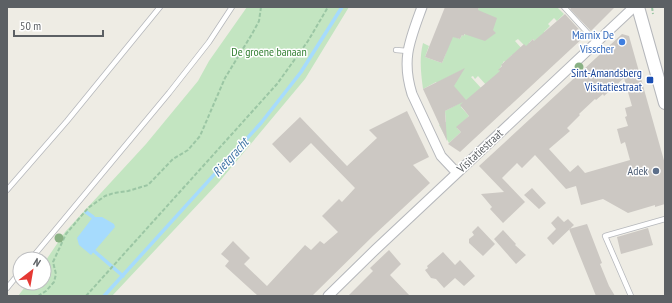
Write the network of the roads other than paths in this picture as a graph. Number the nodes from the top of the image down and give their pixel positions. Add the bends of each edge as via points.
1 (160, 7) edge
2 (232, 7) edge
3 (422, 7) edge
4 (564, 7) edge
5 (634, 7) edge
6 (638, 7) edge
7 (596, 42) junction
8 (396, 50) dead end
9 (408, 51) junction
10 (665, 103) edge
11 (457, 173) junction
12 (7, 190) edge
13 (665, 219) edge
14 (38, 251) edge
15 (328, 296) edge
16 (631, 296) edge

1 - 12 lane
2 - 14 lane via 178,82
3 - 9 street
4 - 7 lane
5 - 7 street, Visitatiestraat
6 - 10 street
7 - 11 street, Visitatiestraat
8 - 9 lane
9 - 11 street via 407,71 412,94 441,156
11 - 15 street, Visitatiestraat
13 - 16 lane via 605,236

